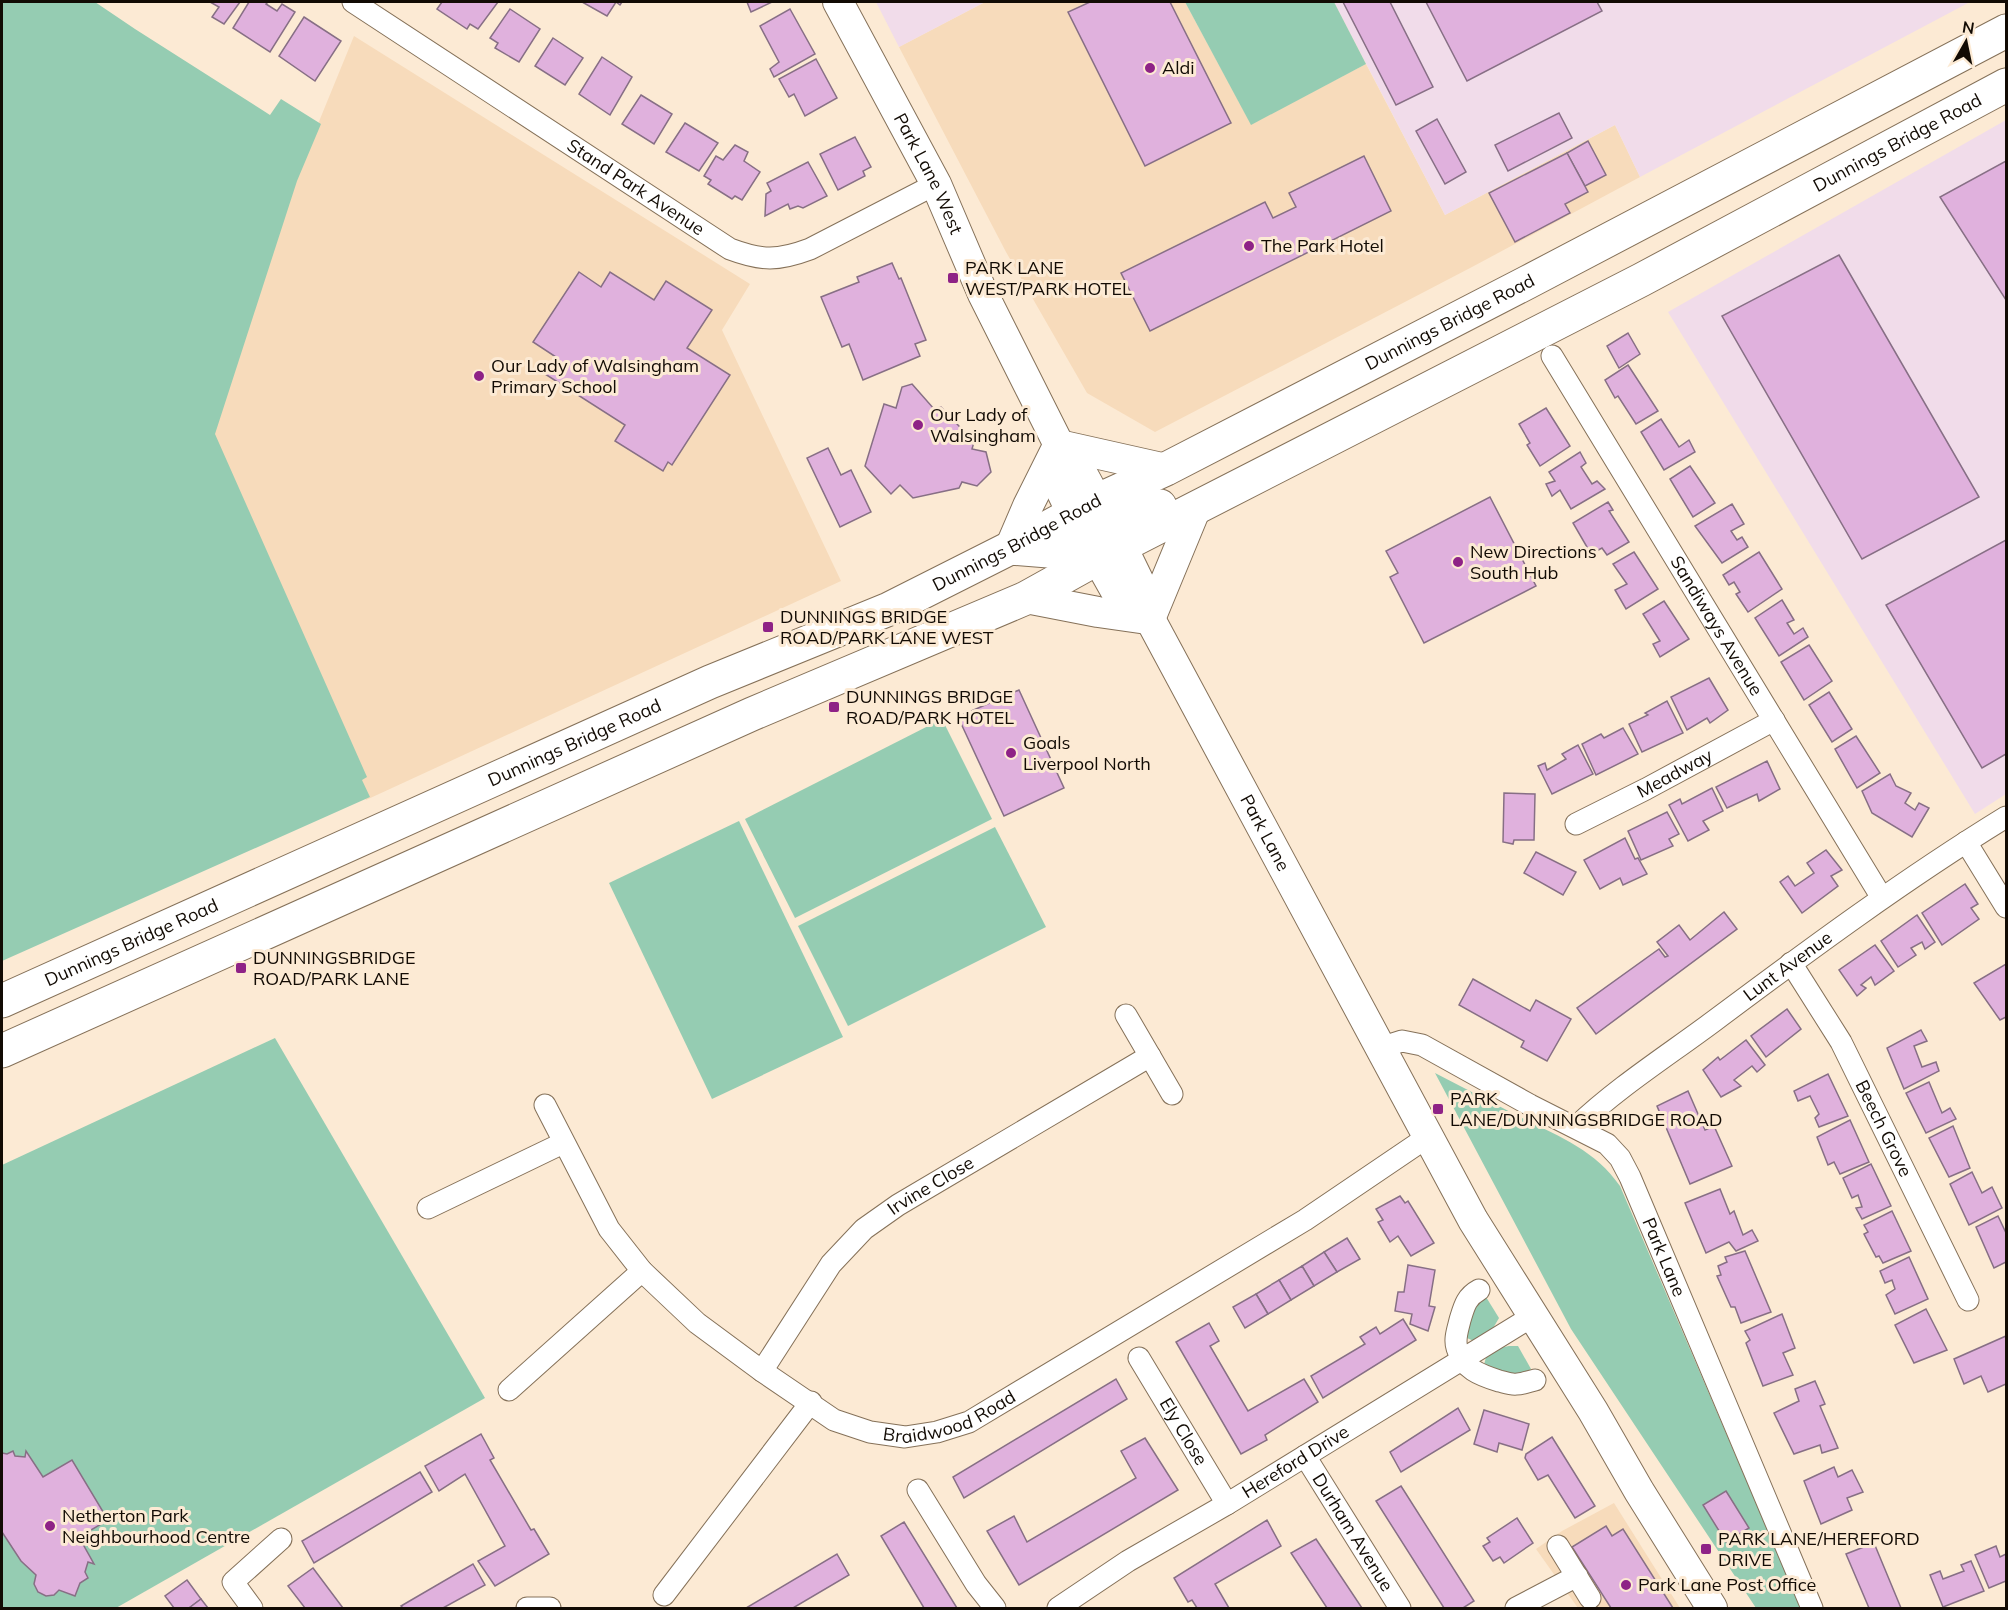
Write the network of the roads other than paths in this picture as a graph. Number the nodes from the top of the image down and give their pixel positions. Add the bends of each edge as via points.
1 (353, 2) edge
2 (838, 2) edge
3 (383, 9) edge
4 (2007, 31) edge
5 (2007, 85) edge
6 (936, 184) junction
7 (1632, 214) junction
8 (1660, 270) junction
9 (1552, 356) dead end
10 (1059, 445) junction
11 (1166, 469) junction
12 (1195, 510) junction
13 (1097, 531) junction
14 (1010, 548) junction
15 (1026, 598) junction
16 (1150, 619) junction
17 (1774, 720) junction
18 (2007, 817) edge
19 (1576, 824) dead end
20 (1966, 842) junction
21 (1882, 898) junction
22 (2007, 907) edge
23 (1791, 963) junction
24 (2, 1001) edge
25 (1126, 1015) dead end
26 (1380, 1048) junction
27 (2, 1051) edge
28 (1150, 1056) junction
29 (1173, 1094) dead end
30 (545, 1105) dead end
31 (1576, 1127) junction
32 (1429, 1137) junction
33 (563, 1143) junction
34 (428, 1208) dead end
35 (642, 1271) junction
36 (1479, 1290) dead end
37 (1968, 1300) dead end
38 (1533, 1316) junction
39 (1139, 1359) dead end
40 (1462, 1360) junction
41 (762, 1371) junction
42 (1535, 1380) dead end
43 (509, 1390) dead end
44 (811, 1402) junction
45 (1305, 1456) junction
46 (918, 1490) dead end
47 (1227, 1504) junction
48 (281, 1539) dead end
49 (1558, 1546) dead end
50 (1576, 1576) junction
51 (664, 1595) dead end
52 (1590, 1598) dead end
53 (252, 1608) edge
54 (527, 1608) edge
55 (550, 1608) edge
56 (994, 1608) edge
57 (1058, 1608) edge
58 (1401, 1608) edge
59 (1516, 1608) edge
60 (1712, 1608) edge
61 (1812, 1608) edge

1 - 3 street, Stand Park Avenue
2 - 6 street, Park Lane West
3 - 6 street, Stand Park Avenue via 730,249 745,254 773,260 793,256
4 - 7 highway, Dunnings Bridge Road
5 - 8 highway, Dunnings Bridge Road
6 - 10 street, Park Lane West via 983,294
7 - 8 highway
7 - 11 highway, Dunnings Bridge Road
8 - 12 highway, Dunnings Bridge Road
9 - 17 street, Sandiways Avenue
10 - 11 street
10 - 13 street, Park Lane West via 1059,486
10 - 14 street
11 - 13 highway, Dunnings Bridge Road
12 - 13 highway, Dunnings Bridge Road
12 - 16 street
13 - 14 highway via 1061,552
13 - 15 highway, Dunnings Bridge Road
13 - 16 street, Park Lane via 1138,582
14 - 24 highway, Dunnings Bridge Road via 889,609 710,682
15 - 16 street
15 - 27 highway, Dunnings Bridge Road via 752,714
16 - 26 street, Park Lane
17 - 19 street, Meadway
17 - 21 street, Sandiways Avenue
18 - 20 street, Lunt Avenue
20 - 21 street, Lunt Avenue
20 - 22 street
21 - 23 street, Lunt Avenue
23 - 31 street, Lunt Avenue via 1601,1103
23 - 37 street, Beech Grove via 1841,1042
25 - 28 street
26 - 31 street, Park Lane via 1402,1041 1422,1045
26 - 32 street, Park Lane
28 - 29 street
28 - 41 street, Irvine Close via 864,1229 831,1264
30 - 33 street, Braidwood Road
31 - 61 street, Park Lane via 1607,1144 1630,1177
32 - 38 street, Park Lane via 1473,1220
32 - 44 street, Braidwood Road via 1305,1220 969,1422 936,1432 897,1436 834,1420
33 - 34 street
33 - 35 street, Braidwood Road via 609,1229
35 - 41 street, Braidwood Road via 697,1323
35 - 43 street
36 - 40 street via 1466,1301 1459,1326 1456,1347
38 - 40 street, Hereford Drive
38 - 60 street, Park Lane
39 - 47 street, Ely Close
40 - 42 street via 1474,1372 1506,1383
40 - 45 street, Hereford Drive
41 - 44 street, Braidwood Road
44 - 51 street
45 - 47 street, Hereford Drive
45 - 58 street, Durham Avenue
46 - 56 street
47 - 57 street, Hereford Drive via 1128,1561
48 - 53 street via 233,1582
49 - 50 street
50 - 52 street
50 - 59 street
54 - 55 street

